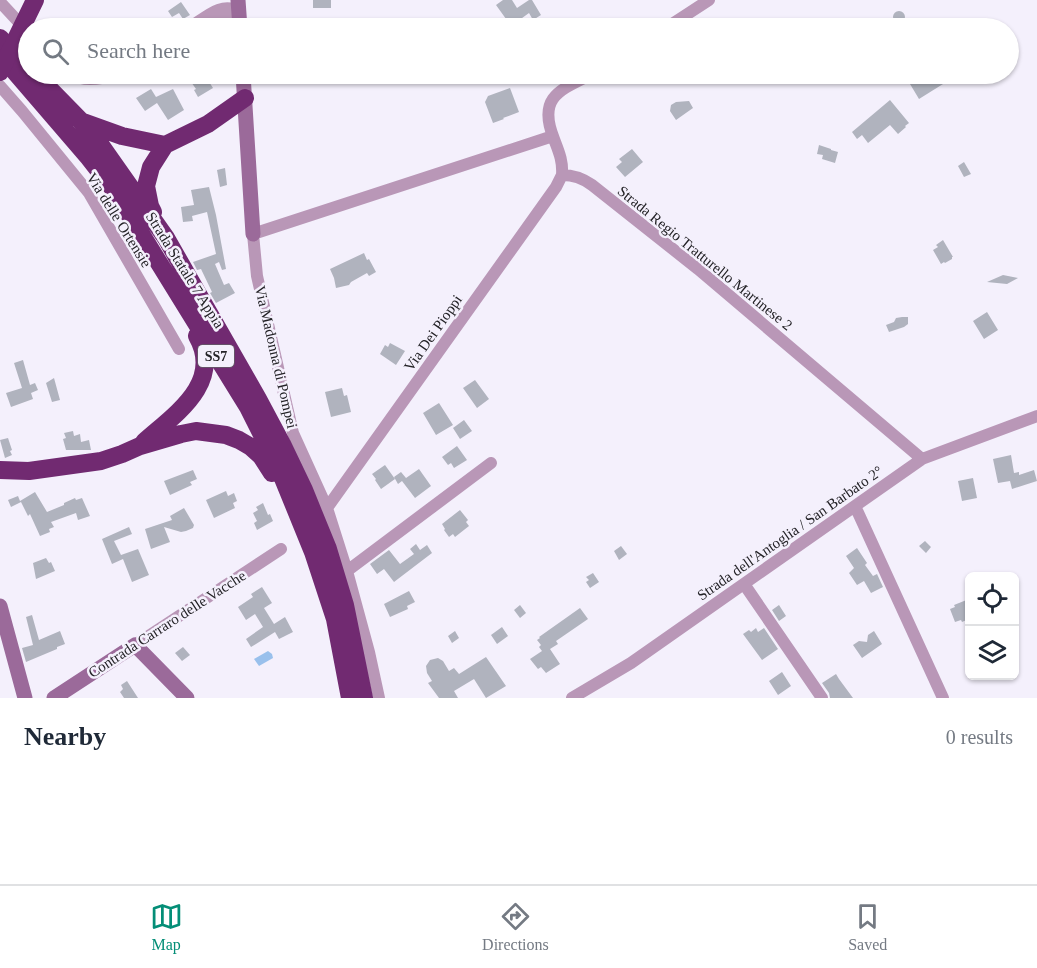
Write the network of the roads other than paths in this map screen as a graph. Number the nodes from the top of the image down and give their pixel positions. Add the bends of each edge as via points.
1 (35, 0) edge
2 (221, 0) edge
3 (709, 0) edge
4 (0, 2) edge
5 (239, 6) edge
6 (26, 18) edge
7 (202, 18) edge
8 (206, 18) edge
9 (220, 18) edge
10 (681, 18) edge
11 (18, 21) edge
12 (18, 35) edge
13 (0, 38) edge
14 (0, 57) edge
15 (18, 57) edge
16 (0, 72) edge
17 (18, 75) edge
18 (25, 84) edge
19 (45, 84) edge
20 (244, 84) edge
21 (574, 84) edge
22 (0, 86) edge
23 (245, 98) junction
24 (81, 121) junction
25 (553, 136) junction
26 (165, 145) junction
27 (562, 175) junction
28 (137, 227) junction
29 (253, 234) junction
30 (166, 238) junction
31 (179, 350) dead end
32 (1037, 416) edge
33 (140, 446) junction
34 (922, 459) junction
35 (491, 464) dead end
36 (0, 470) edge
37 (855, 506) junction
38 (327, 508) junction
39 (280, 549) dead end
40 (313, 552) junction
41 (347, 571) junction
42 (744, 584) junction
43 (0, 606) edge
44 (135, 645) junction
45 (25, 698) edge
46 (54, 698) edge
47 (188, 698) edge
48 (350, 698) edge
49 (364, 698) edge
50 (379, 698) edge
51 (572, 698) edge
52 (822, 698) edge
53 (943, 698) edge

1 - 6 highway, bridge
2 - 7 street
3 - 10 street
4 - 11 street
5 - 8 street via 223,7
5 - 9 street
12 - 16 highway, bridge
13 - 15 highway
14 - 17 highway, Strada Statale 7 Appia / SS7
18 - 28 highway, Strada Statale 7 Appia / SS7 via 114,190
19 - 24 highway, Strada Statale 7 Appia / SS7
20 - 23 street, Via Madonna di Pompei
21 - 25 street via 551,101 548,108
22 - 31 street, Via delle Ortensie via 89,193
23 - 26 highway via 208,124
23 - 29 street, Via Madonna di Pompei
24 - 26 highway via 122,136
24 - 30 highway, Strada Statale 7 Appia / SS7
25 - 27 street via 561,154
25 - 29 street
26 - 30 highway via 151,167 146,186 150,206
27 - 34 street, Strada Regio Tratturello Martinese 2 via 573,175 601,192
27 - 38 street, Via Dei Pioppi
28 - 33 highway via 201,343 204,358 197,392
28 - 40 highway, Strada Statale 7 Appia / SS7 via 248,407 280,471
29 - 38 street, Via Madonna di Pompei via 257,276 293,433
30 - 49 highway, Strada Statale 7 Appia / SS7 via 258,399 304,490 345,605
32 - 34 street, Strada dell'Antoglia / San Barbato 2°
33 - 36 highway via 100,461 28,471
33 - 40 highway via 196,431 226,435 251,447 269,467
34 - 37 street, Strada dell'Antoglia / San Barbato 2°
35 - 41 street
37 - 42 street, Strada dell'Antoglia / San Barbato 2°
37 - 53 street
38 - 41 street, Via Madonna di Pompei
39 - 44 street, Contrada Carraro delle Vacche
40 - 48 highway, Strada Statale 7 Appia / SS7 via 335,619
41 - 50 street, Via Madonna di Pompei
42 - 51 street, Strada dell'Antoglia / San Barbato 2° via 631,663
42 - 52 street
43 - 45 street
44 - 46 street, Contrada Carraro delle Vacche
44 - 47 street

